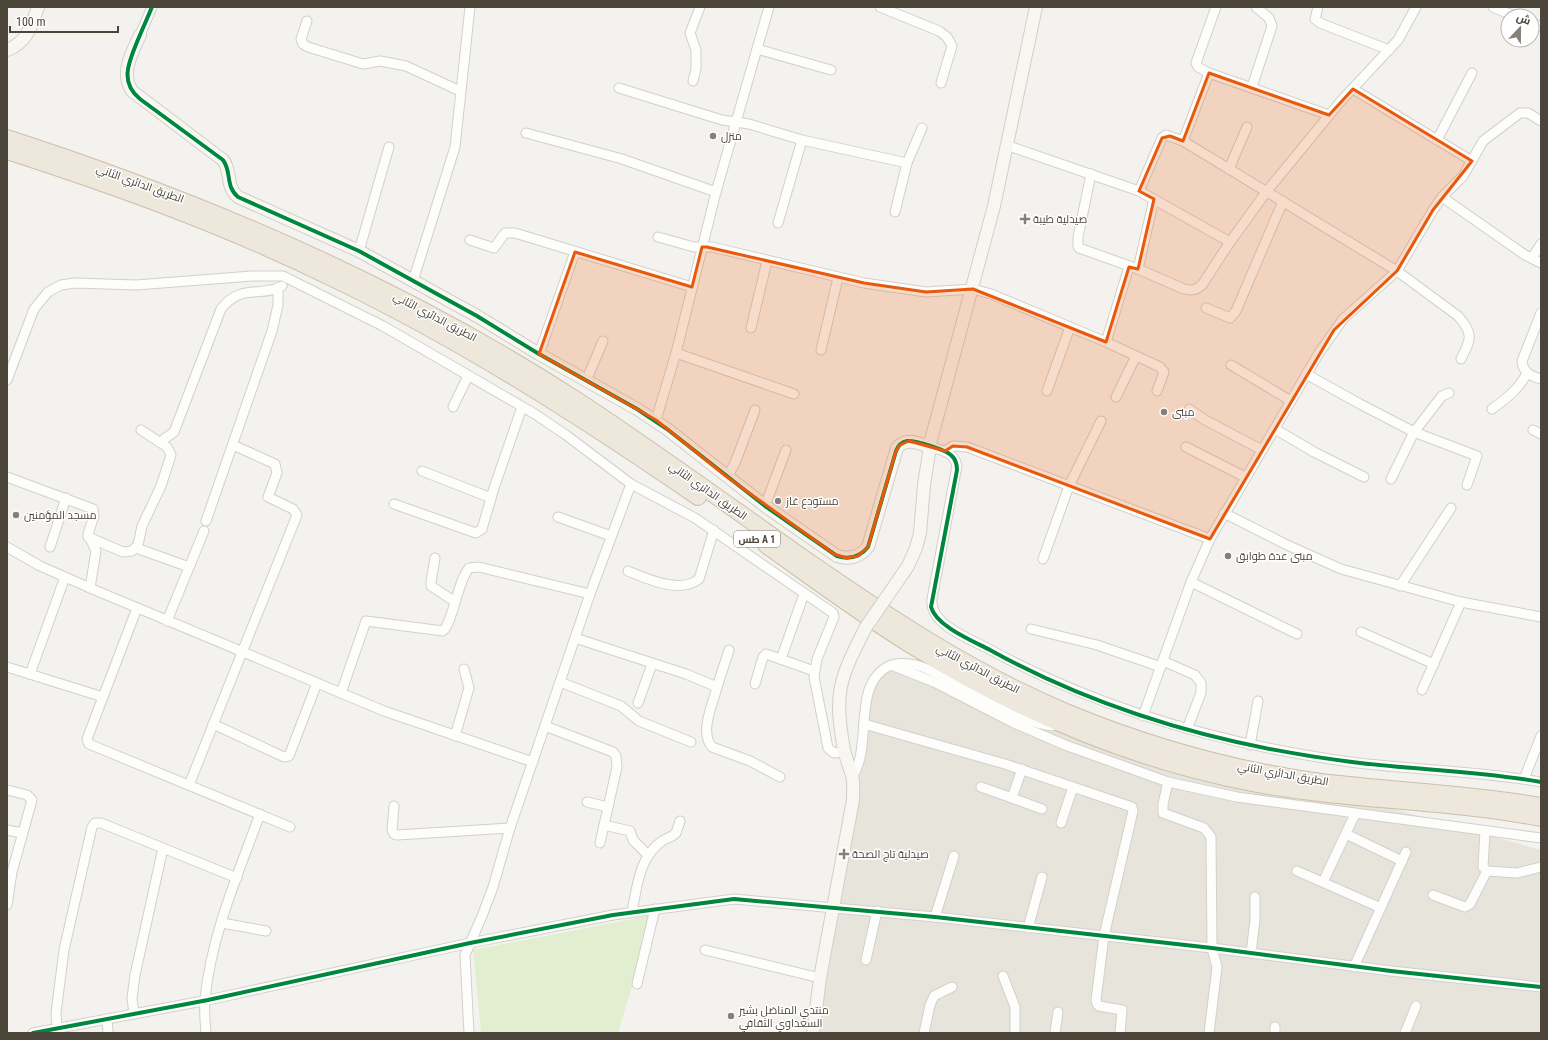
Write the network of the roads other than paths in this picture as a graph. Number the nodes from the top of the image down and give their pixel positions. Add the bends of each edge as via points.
1 (38, 7) edge
2 (152, 7) edge
3 (470, 7) edge
4 (700, 7) edge
5 (768, 7) edge
6 (880, 7) edge
7 (1036, 7) edge
8 (1216, 7) edge
9 (1256, 7) edge
10 (1318, 7) edge
11 (1416, 7) edge
12 (307, 21) dead end
13 (140, 35) joint
14 (757, 49) junction
15 (7, 50) edge
16 (1390, 50) junction
17 (831, 70) dead end
18 (1209, 73) junction
19 (1472, 73) dead end
20 (693, 81) dead end
21 (941, 83) dead end
22 (1252, 87) junction
23 (619, 88) dead end
24 (1353, 89) junction
25 (460, 91) junction
26 (1329, 115) junction
27 (736, 121) junction
28 (1541, 121) edge
29 (1247, 127) dead end
30 (922, 128) dead end
31 (526, 133) dead end
32 (7, 138) edge
33 (802, 140) junction
34 (1437, 140) junction
35 (1183, 142) junction
36 (1006, 145) junction
37 (389, 147) dead end
38 (7, 151) edge
39 (1472, 161) junction
40 (907, 163) junction
41 (1229, 169) junction
42 (1092, 174) junction
43 (1139, 191) junction
44 (1267, 191) junction
45 (716, 192) junction
46 (1442, 197) junction
47 (1154, 199) junction
48 (1283, 201) junction
49 (895, 212) dead end
50 (778, 223) dead end
51 (658, 237) dead end
52 (470, 240) dead end
53 (1230, 242) junction
54 (1541, 244) edge
55 (702, 247) junction
56 (359, 251) junction
57 (575, 252) junction
58 (1532, 258) junction
59 (767, 261) junction
60 (1541, 263) edge
61 (1133, 268) junction
62 (1397, 271) junction
63 (287, 278) junction
64 (838, 278) junction
65 (413, 281) junction
66 (692, 287) junction
67 (278, 288) junction
68 (973, 289) junction
69 (1206, 308) dead end
70 (1541, 313) edge
71 (1070, 327) junction
72 (751, 328) dead end
73 (603, 341) dead end
74 (1106, 342) junction
75 (821, 350) dead end
76 (676, 353) junction
77 (539, 354) junction
78 (1136, 356) junction
79 (1461, 359) dead end
80 (1231, 366) dead end
81 (1527, 373) junction
82 (1306, 374) junction
83 (468, 376) junction
84 (1541, 379) edge
85 (7, 380) edge
86 (586, 381) junction
87 (1047, 391) dead end
88 (1157, 391) dead end
89 (794, 394) dead end
90 (1449, 394) dead end
91 (1116, 397) dead end
92 (1291, 401) junction
93 (453, 407) dead end
94 (522, 407) junction
95 (1189, 408) dead end
96 (1492, 409) dead end
97 (755, 410) dead end
98 (656, 420) junction
99 (1101, 421) dead end
100 (1275, 429) junction
101 (141, 430) dead end
102 (1414, 432) junction
103 (163, 444) junction
104 (232, 445) junction
105 (930, 447) junction
106 (1186, 447) dead end
107 (786, 450) dead end
108 (1262, 450) junction
109 (945, 451) junction
110 (422, 471) dead end
111 (7, 477) edge
112 (727, 477) junction
113 (1245, 477) junction
114 (1364, 477) dead end
115 (1391, 478) dead end
116 (631, 484) junction
117 (1467, 485) dead end
118 (1069, 486) junction
119 (66, 498) junction
120 (491, 498) junction
121 (394, 504) dead end
122 (766, 506) junction
123 (1451, 508) dead end
124 (1224, 512) junction
125 (558, 516) dead end
126 (206, 521) dead end
127 (714, 530) junction
128 (204, 531) dead end
129 (611, 536) junction
130 (88, 537) junction
131 (1210, 539) junction
132 (7, 547) edge
133 (50, 547) dead end
134 (136, 548) junction
135 (435, 558) dead end
136 (1043, 559) dead end
137 (189, 567) junction
138 (628, 571) dead end
139 (65, 577) junction
140 (1192, 582) junction
141 (1400, 586) junction
142 (90, 588) junction
143 (590, 594) junction
144 (804, 594) junction
145 (454, 601) junction
146 (1461, 602) junction
147 (137, 608) junction
148 (1541, 617) edge
149 (167, 621) junction
150 (1031, 629) dead end
151 (1361, 632) dead end
152 (1297, 634) dead end
153 (575, 638) junction
154 (729, 650) dead end
155 (242, 653) junction
156 (781, 659) junction
157 (652, 664) junction
158 (1162, 664) junction
159 (1434, 664) junction
160 (891, 665) junction
161 (7, 667) edge
162 (464, 669) dead end
163 (814, 671) junction
164 (30, 674) junction
165 (560, 682) junction
166 (317, 683) junction
167 (755, 684) dead end
168 (717, 687) junction
169 (1422, 690) dead end
170 (341, 693) junction
171 (103, 697) junction
172 (1258, 701) dead end
173 (638, 703) dead end
174 (1143, 716) junction
175 (1060, 723) junction
176 (213, 724) junction
177 (864, 724) junction
178 (545, 726) junction
179 (1187, 729) junction
180 (455, 736) junction
181 (1541, 736) edge
182 (691, 742) dead end
183 (1250, 745) junction
184 (844, 752) junction
185 (533, 762) junction
186 (1022, 769) junction
187 (780, 776) dead end
188 (852, 777) junction
189 (1524, 778) junction
190 (1168, 782) junction
191 (1541, 782) edge
192 (189, 785) junction
193 (981, 787) dead end
194 (1073, 787) junction
195 (7, 790) edge
196 (1012, 798) junction
197 (587, 802) dead end
198 (394, 806) dead end
199 (1541, 806) edge
200 (608, 807) junction
201 (1042, 809) dead end
202 (260, 814) junction
203 (1355, 814) junction
204 (1541, 818) edge
205 (680, 821) dead end
206 (1061, 824) dead end
207 (604, 825) junction
208 (290, 827) dead end
209 (510, 828) junction
210 (7, 830) edge
211 (1485, 832) junction
212 (22, 834) junction
213 (1346, 834) junction
214 (1541, 838) edge
215 (600, 843) dead end
216 (163, 848) junction
217 (1406, 852) dead end
218 (648, 855) junction
219 (954, 856) dead end
220 (1402, 861) junction
221 (1541, 867) edge
222 (1297, 871) dead end
223 (1488, 871) junction
224 (9, 872) edge
225 (1042, 877) dead end
226 (237, 878) junction
227 (1323, 882) junction
228 (1433, 895) dead end
229 (1255, 897) dead end
230 (7, 905) edge
231 (834, 907) junction
232 (1381, 908) junction
233 (655, 909) junction
234 (877, 911) junction
235 (632, 912) junction
236 (935, 917) junction
237 (222, 923) junction
238 (1028, 928) junction
239 (266, 931) dead end
240 (1104, 936) junction
241 (470, 943) junction
242 (1212, 948) junction
243 (705, 950) dead end
244 (1251, 953) junction
245 (866, 960) dead end
246 (1354, 966) junction
247 (1003, 976) dead end
248 (820, 978) junction
249 (636, 984) dead end
250 (1541, 987) edge
251 (952, 988) dead end
252 (204, 1001) junction
253 (1416, 1006) dead end
254 (1058, 1012) dead end
255 (134, 1014) junction
256 (107, 1019) junction
257 (57, 1029) junction
258 (33, 1033) edge
259 (108, 1033) edge
260 (206, 1033) edge
261 (469, 1033) edge
262 (813, 1033) edge
263 (924, 1033) edge
264 (1015, 1033) edge
265 (1055, 1033) edge
266 (1120, 1033) edge
267 (1209, 1033) edge
268 (1405, 1033) edge

1 - 15 street via 26,36 19,44
2 - 13 street
3 - 25 street
4 - 20 street via 690,33 696,50
5 - 14 street
6 - 21 street via 939,31 947,37 952,46
7 - 36 street
8 - 18 street via 1196,63 1198,68
9 - 22 street via 1269,18 1272,26
10 - 16 street via 1315,16 1320,22
11 - 16 street
12 - 25 street via 301,39 308,47 363,64 380,61 406,66
13 - 56 street via 126,71 132,91 223,160 227,168 229,186 234,194
14 - 17 street
14 - 27 street
16 - 24 street
18 - 22 street
18 - 35 street
19 - 34 street
22 - 26 street
23 - 27 street via 713,117
24 - 26 street
24 - 34 street
25 - 65 street via 455,147
26 - 44 street
27 - 33 street
27 - 45 street
28 - 39 street via 1528,113 1515,116 1483,141
29 - 41 street
30 - 40 street
31 - 45 street via 622,159
32 - 199 highway, الطريق الدائري الثاني / طس A 1 via 124,178 243,224 338,267 446,322 526,368 585,406 926,640 987,675 1043,702 1144,741 1195,757 1245,768 1321,782 1458,794
33 - 40 street
33 - 50 street
34 - 39 street
35 - 41 street
35 - 43 street via 1166,135 1162,138
36 - 42 street
36 - 68 street
37 - 56 street
38 - 175 highway, الطريق الدائري الثاني / طس A 1 via 120,188 202,220 299,262 393,308 489,362 598,429 912,646 1008,700
39 - 46 street via 1463,176
40 - 49 street
41 - 44 street
42 - 43 street
42 - 61 street via 1078,246 1084,251
43 - 47 street
44 - 48 street
44 - 53 street
45 - 55 street
46 - 58 street
46 - 62 street
47 - 53 street
47 - 61 street
48 - 62 street
48 - 69 street via 1236,311 1230,318
51 - 55 street
52 - 57 street via 494,248 505,233 510,232
53 - 61 street via 1197,289 1184,289
54 - 58 street
55 - 59 street via 712,247
55 - 66 street
56 - 65 street
57 - 66 street
57 - 77 street
58 - 60 street
59 - 64 street
59 - 72 street
61 - 74 street
62 - 79 street via 1458,316 1465,324 1470,341
62 - 82 street via 1343,319
63 - 67 street
63 - 83 street via 371,320
63 - 85 street via 252,276 136,285 61,285 48,292 34,309
64 - 68 street via 919,291
64 - 75 street
65 - 77 street
66 - 76 street
67 - 103 street via 239,294 220,309 174,432 164,439
67 - 104 street via 274,323
68 - 71 street
68 - 105 street
70 - 81 street via 1522,361 1523,369
71 - 74 street
71 - 87 street
73 - 86 street
74 - 78 street
76 - 89 street
76 - 98 street
77 - 86 street
78 - 88 street via 1163,369 1164,374
78 - 91 street
80 - 92 street
81 - 84 street
81 - 96 street via 1516,391
82 - 92 street
82 - 102 street
83 - 93 street
83 - 94 street
86 - 98 street
90 - 102 street via 1442,396
92 - 100 street
94 - 116 street via 566,435
94 - 120 street
95 - 108 street via 1205,420
97 - 112 street
98 - 112 street
99 - 118 street
100 - 108 street
100 - 114 street
101 - 103 street
102 - 115 street
102 - 117 street via 1477,456
103 - 134 street via 169,450 170,459 161,486 142,526 140,542
104 - 126 street
104 - 155 street via 275,464 277,472 268,497 293,509 297,515
105 - 109 street
105 - 122 street via 909,441 897,448 870,543 862,554 854,557 838,556
105 - 184 street, bridge via 916,548 908,566 866,627 845,669 838,692 838,716
106 - 113 street
107 - 122 street
108 - 113 street
109 - 118 street via 954,446 964,446
109 - 174 street via 955,459 957,470 932,599 932,611 936,618 1020,665
110 - 120 street
111 - 119 street
112 - 122 street
113 - 124 street
116 - 127 street
116 - 129 street
118 - 131 street
118 - 136 street
119 - 130 street via 94,511
119 - 133 street
120 - 121 street via 482,529 476,533
123 - 141 street
124 - 131 street
124 - 141 street via 1341,569
125 - 129 street
127 - 138 street via 699,579 696,581 667,585
127 - 144 street
128 - 137 street
129 - 143 street
130 - 134 street via 123,552
130 - 142 street via 96,551
131 - 140 street
132 - 139 street
134 - 137 street
135 - 145 street via 431,586
137 - 149 street
139 - 142 street
139 - 164 street
140 - 152 street
140 - 158 street
141 - 146 street
142 - 147 street
143 - 145 street via 474,566 467,570
143 - 153 street
144 - 156 street
144 - 163 street via 834,614
145 - 170 street via 443,631 366,621
146 - 148 street
146 - 159 street
147 - 149 street
147 - 171 street
149 - 155 street
150 - 158 street via 1097,644
151 - 159 street
153 - 157 street
153 - 165 street
154 - 168 street
155 - 166 street
155 - 176 street
156 - 163 street
156 - 167 street via 765,655
157 - 168 street
157 - 173 street
158 - 174 street
158 - 179 street via 1195,675 1201,683 1202,690
159 - 169 street
160 - 175 street via 921,666 1024,719 1048,727
160 - 177 street via 880,672 872,682 865,705
160 - 190 street via 928,679 1014,723 1065,745
161 - 164 street
162 - 180 street via 469,688
163 - 184 street via 815,689 828,748 834,753
164 - 171 street
165 - 178 street
165 - 182 street via 621,706 639,721
166 - 170 street
166 - 176 street via 289,756 284,757
168 - 187 street via 707,725 708,742 712,747 750,761
170 - 180 street
171 - 192 street via 87,739 89,744
172 - 183 street
174 - 179 street
175 - 204 highway, الطريق الدائري الثاني / طس A 1 via 1160,760 1251,783
176 - 192 street
177 - 186 street
177 - 188 street via 861,758
178 - 185 street
178 - 200 street via 613,752 617,767
179 - 183 street
180 - 185 street
181 - 189 street
183 - 189 street via 1353,762
184 - 188 street
185 - 209 street
186 - 194 street
186 - 196 street
188 - 231 street via 853,800
189 - 191 street
190 - 203 street via 1237,798
190 - 242 street via 1163,813 1204,828 1211,836
192 - 202 street
193 - 196 street
194 - 206 street
194 - 240 street via 1133,809
195 - 212 street via 27,795 32,800
196 - 201 street
197 - 200 street
198 - 209 street via 392,830 398,835
200 - 207 street
202 - 208 street
202 - 226 street
203 - 211 street
203 - 213 street
205 - 218 street via 676,834 662,841
207 - 215 street
207 - 218 street via 630,831 633,840
209 - 241 street via 493,887
210 - 212 street
211 - 214 street
211 - 223 street via 1483,867
212 - 224 street
213 - 220 street
213 - 227 street
216 - 226 street
216 - 255 street via 135,975 132,998
216 - 257 street via 101,823 93,825 64,950 56,1013
217 - 220 street
218 - 235 street via 642,865
219 - 236 street
220 - 232 street
221 - 223 street via 1517,873
222 - 227 street
223 - 228 street via 1470,904 1465,907
224 - 230 street
225 - 238 street
226 - 237 street
227 - 232 street
229 - 244 street via 1256,920
231 - 233 street via 734,899
231 - 234 street
231 - 248 street
232 - 246 street
233 - 235 street
233 - 249 street
234 - 236 street
234 - 245 street
235 - 241 street
236 - 238 street
237 - 239 street
237 - 252 street
238 - 240 street
240 - 242 street
240 - 266 street via 1096,1002 1099,1006 1122,1010
241 - 252 street
241 - 261 street via 464,959
242 - 244 street
242 - 267 street via 1217,966
243 - 248 street
244 - 246 street
246 - 250 street
247 - 264 street via 1015,1006
248 - 262 street
251 - 263 street via 934,996
252 - 255 street
252 - 260 street
253 - 268 street
254 - 265 street
255 - 256 street
256 - 257 street
256 - 259 street
257 - 258 street

